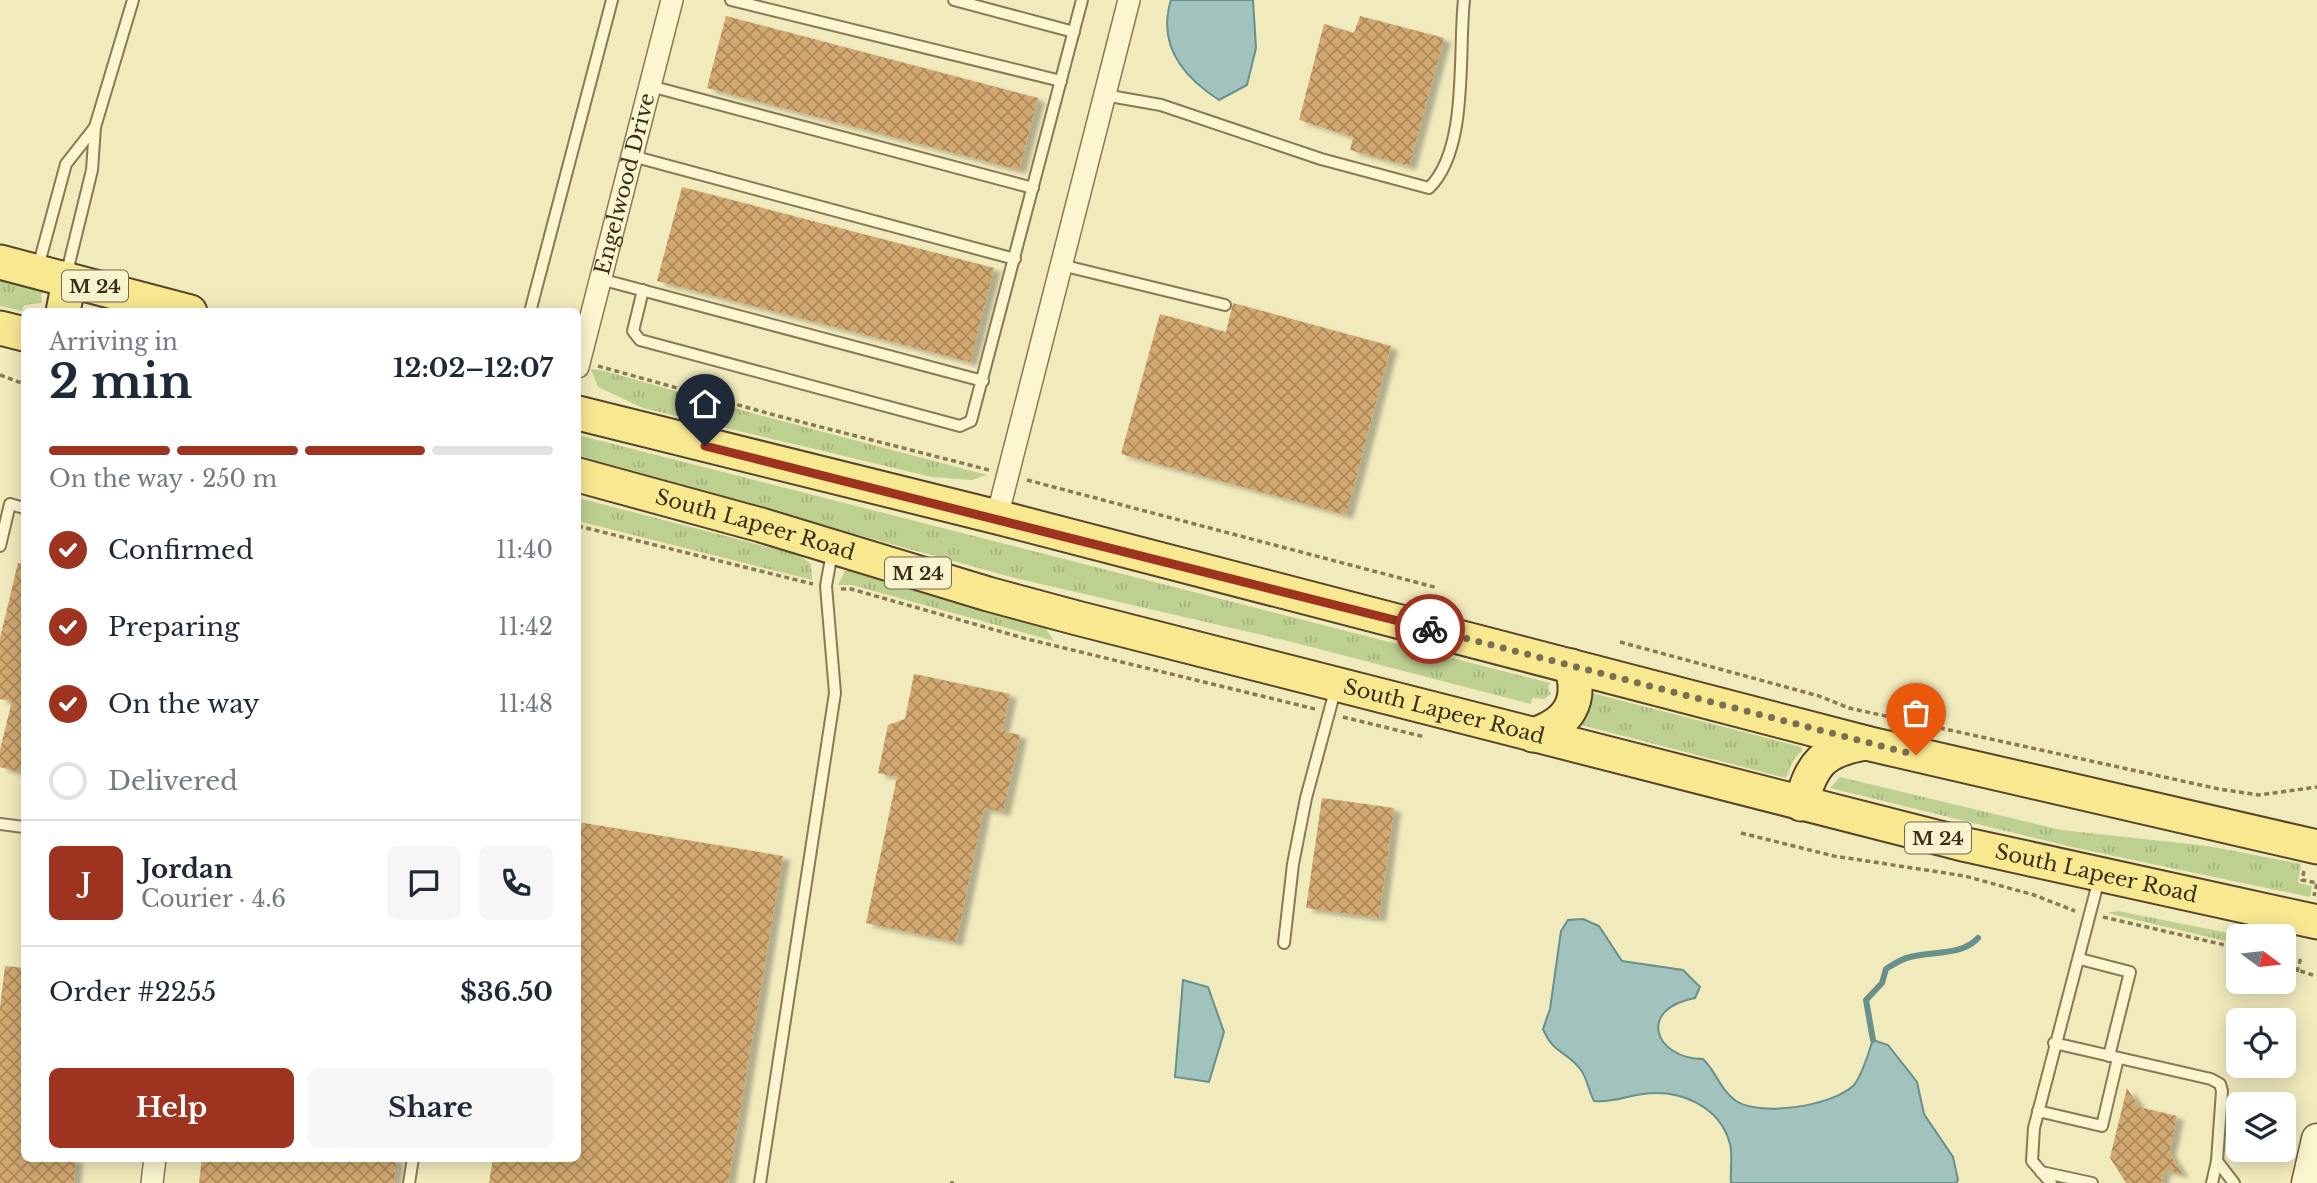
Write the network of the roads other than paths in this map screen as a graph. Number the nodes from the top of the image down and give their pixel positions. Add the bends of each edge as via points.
1 (132, 0) edge
2 (612, 0) edge
3 (672, 0) edge
4 (731, 0) edge
5 (954, 0) edge
6 (1082, 0) edge
7 (1129, 0) edge
8 (1464, 0) edge
9 (1074, 32) junction
10 (1061, 81) junction
11 (650, 86) junction
12 (1104, 95) junction
13 (95, 127) junction
14 (632, 156) junction
15 (1033, 187) junction
16 (1015, 259) junction
17 (0, 262) edge
18 (1061, 265) junction
19 (51, 275) junction
20 (600, 279) junction
21 (643, 290) junction
22 (1225, 305) dead end
23 (64, 308) edge
24 (175, 308) edge
25 (531, 308) edge
26 (0, 328) edge
27 (21, 333) edge
28 (581, 355) edge
29 (983, 381) junction
30 (581, 414) edge
31 (581, 476) edge
32 (21, 507) edge
33 (997, 517) junction
34 (0, 546) edge
35 (833, 547) junction
36 (1571, 666) junction
37 (1333, 698) junction
38 (1533, 735) junction
39 (1866, 743) junction
40 (1801, 804) junction
41 (0, 824) edge
42 (21, 827) edge
43 (2311, 856) edge
44 (2100, 876) junction
45 (2315, 910) edge
46 (1284, 943) dead end
47 (2080, 959) junction
48 (2054, 1043) junction
49 (2113, 1057) junction
50 (2038, 1111) junction
51 (2317, 1139) edge
52 (2217, 1161) junction
53 (155, 1162) edge
54 (412, 1162) edge
55 (2042, 1172) junction
56 (152, 1183) edge
57 (409, 1183) edge
58 (760, 1183) edge
59 (2051, 1183) edge
60 (2092, 1183) edge
61 (2212, 1183) edge
62 (2234, 1183) edge
63 (2307, 1183) edge

1 - 13 lane
2 - 25 lane
3 - 11 street, Engelwood Drive
4 - 10 lane
5 - 9 lane
6 - 9 lane
7 - 12 street
8 - 12 lane via 1459,103 1443,174 1429,188 1321,159 1161,105
9 - 10 lane
10 - 15 lane
11 - 14 street, Engelwood Drive
11 - 15 lane
12 - 18 street
13 - 19 lane via 93,170
13 - 19 lane via 66,164
14 - 16 lane
14 - 20 street, Engelwood Drive
15 - 16 lane
16 - 29 lane
17 - 19 main road, M 24
18 - 22 lane
18 - 33 street
19 - 23 main road via 66,291
19 - 24 main road, M 24
20 - 21 lane
20 - 28 street, Engelwood Drive
21 - 29 lane
21 - 29 lane via 632,331 640,340 960,426 971,421
26 - 27 main road
30 - 33 main road
31 - 35 main road, South Lapeer Road / M 24
32 - 34 lane via 10,504
33 - 36 main road
35 - 37 main road, South Lapeer Road / M 24
35 - 58 lane via 826,586 835,693
36 - 38 main road via 1575,690 1567,713 1551,729
36 - 39 main road
37 - 38 main road, South Lapeer Road / M 24
37 - 46 lane via 1318,744 1293,864
38 - 40 main road, South Lapeer Road / M 24
39 - 40 main road via 1835,750 1824,758 1808,778
39 - 43 main road
40 - 44 main road, South Lapeer Road / M 24
41 - 42 lane
44 - 45 main road, South Lapeer Road / M 24
44 - 47 lane
47 - 48 lane
47 - 49 lane via 2130,972
48 - 49 lane
48 - 50 lane
49 - 50 lane via 2102,1126
49 - 52 lane via 2220,1084
50 - 55 lane via 2032,1161
51 - 63 main road
52 - 61 lane
52 - 62 lane
53 - 56 street
54 - 57 lane
55 - 59 lane
55 - 60 lane

